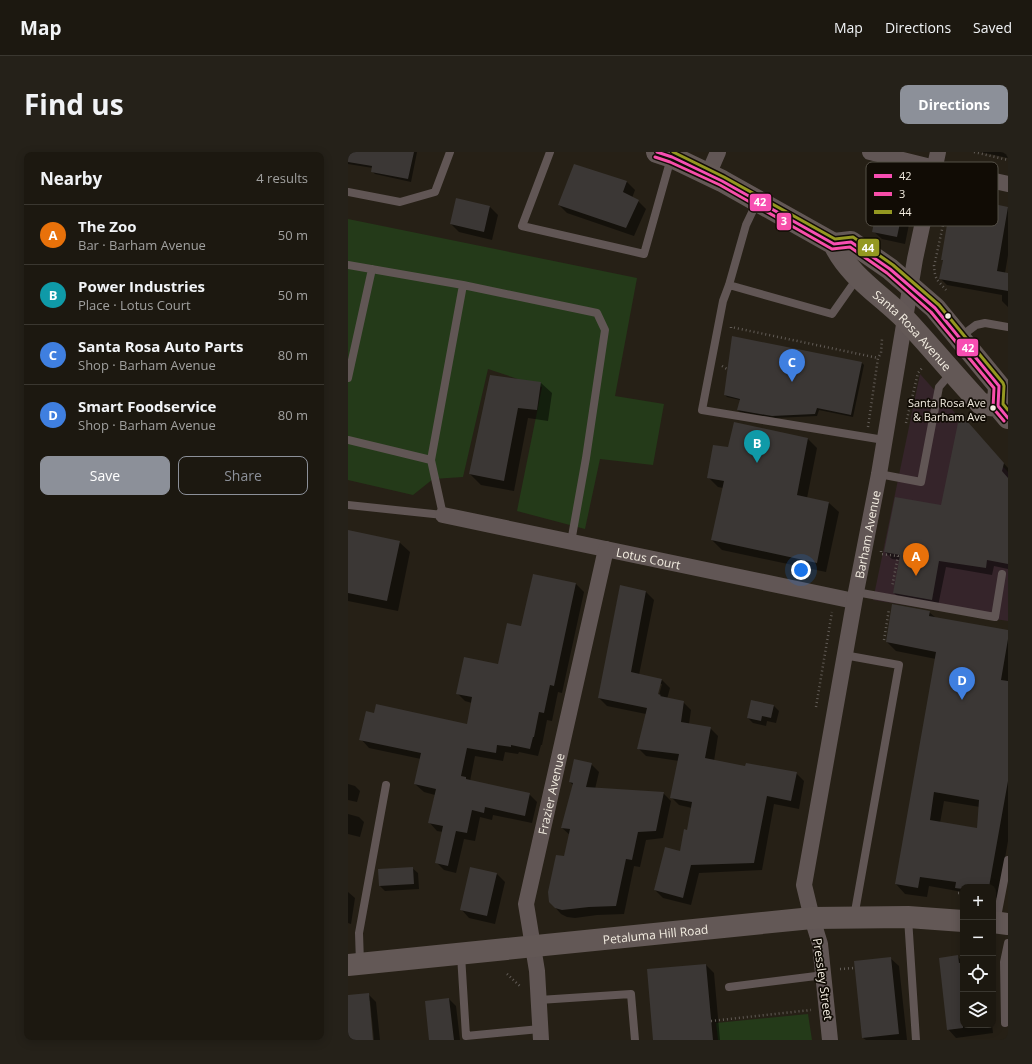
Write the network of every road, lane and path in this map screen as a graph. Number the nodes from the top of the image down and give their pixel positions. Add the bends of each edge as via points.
1 (450, 152) edge
2 (550, 152) edge
3 (718, 152) edge
4 (870, 152) edge
5 (938, 152) edge
6 (974, 152) edge
7 (664, 155) edge
8 (894, 155) edge
9 (1008, 160) edge
10 (916, 162) edge
11 (936, 162) edge
12 (708, 175) junction
13 (998, 182) edge
14 (1008, 184) edge
15 (348, 192) edge
16 (758, 201) junction
17 (922, 226) edge
18 (943, 226) edge
19 (834, 244) junction
20 (348, 265) edge
21 (372, 269) junction
22 (858, 277) junction
23 (463, 285) junction
24 (729, 285) junction
25 (911, 288) junction
26 (946, 292) dead end
27 (905, 319) junction
28 (1008, 327) edge
29 (730, 334) dead end
30 (960, 337) junction
31 (882, 339) dead end
32 (878, 358) junction
33 (723, 360) dead end
34 (727, 369) dead end
35 (952, 372) junction
36 (348, 378) edge
37 (1004, 406) edge
38 (867, 437) junction
39 (348, 440) edge
40 (884, 440) junction
41 (431, 460) junction
42 (879, 474) junction
43 (348, 505) edge
44 (443, 515) junction
45 (570, 542) junction
46 (606, 549) junction
47 (1002, 574) dead end
48 (855, 596) junction
49 (837, 597) junction
50 (882, 607) dead end
51 (884, 640) dead end
52 (844, 655) junction
53 (816, 707) dead end
54 (386, 786) dead end
55 (1008, 860) edge
56 (854, 917) junction
57 (908, 917) junction
58 (812, 918) junction
59 (960, 921) edge
60 (999, 923) edge
61 (1008, 943) edge
62 (534, 946) junction
63 (461, 954) junction
64 (354, 964) edge
65 (854, 968) dead end
66 (840, 969) dead end
67 (506, 974) dead end
68 (824, 975) junction
69 (521, 987) dead end
70 (730, 987) dead end
71 (539, 1000) junction
72 (811, 1010) dead end
73 (711, 1021) dead end
74 (1005, 1023) dead end
75 (541, 1034) edge
76 (635, 1040) edge
77 (830, 1040) edge
78 (916, 1040) edge

1 - 15 lane via 435,192 400,202
2 - 7 lane via 522,226 644,254
3 - 12 street
4 - 8 street
5 - 11 street, Barham Avenue
6 - 9 path
7 - 12 main road, Santa Rosa Avenue
8 - 10 street
12 - 16 main road, Santa Rosa Avenue
13 - 14 street
16 - 19 main road, Santa Rosa Avenue
16 - 24 lane via 746,225
17 - 25 street, Barham Avenue
18 - 26 path via 935,263 935,276
19 - 22 main road, Santa Rosa Avenue via 840,256
19 - 25 main road, Santa Rosa Avenue via 851,242 890,269
20 - 21 lane
21 - 23 lane
21 - 36 lane
22 - 24 lane via 832,314
22 - 27 main road, Santa Rosa Avenue
23 - 41 lane
23 - 45 lane via 598,313 605,330 586,458
24 - 38 lane via 723,301 702,410
25 - 27 street, Barham Avenue
25 - 30 main road, Santa Rosa Avenue via 934,308
27 - 35 main road, Santa Rosa Avenue
27 - 40 street, Barham Avenue
28 - 30 lane via 980,324
29 - 32 path via 731,327
30 - 37 main road, Santa Rosa Avenue via 998,386
31 - 32 path
32 - 38 path
33 - 34 path via 722,367
35 - 37 main road, Santa Rosa Avenue via 981,404
35 - 42 lane via 938,387 921,482
38 - 40 lane
39 - 41 lane
40 - 42 street, Barham Avenue
41 - 44 lane
42 - 48 street, Barham Avenue
43 - 44 lane
44 - 45 street, Lotus Court
45 - 46 street, Lotus Court
46 - 49 street, Lotus Court
46 - 62 street, Frazier Avenue via 526,904
47 - 48 lane via 995,616
48 - 49 street, Lotus Court
48 - 52 street, Barham Avenue
49 - 53 path via 831,615
50 - 51 path via 890,609
52 - 56 lane via 899,665
52 - 58 street, Barham Avenue via 804,885
54 - 64 lane
55 - 60 lane
56 - 57 main road, Petaluma Hill Road
56 - 58 main road, Petaluma Hill Road
57 - 59 main road, Petaluma Hill Road
57 - 78 lane
58 - 62 main road, Petaluma Hill Road
58 - 68 street, Pressley Street via 820,944
61 - 74 lane via 1004,962
62 - 63 main road, Petaluma Hill Road
62 - 71 street, Frazier Avenue
63 - 64 main road, Petaluma Hill Road
63 - 75 lane via 466,1036
65 - 66 path
67 - 69 path
68 - 70 lane
68 - 77 street, Pressley Street
71 - 75 street, Frazier Avenue
71 - 76 lane via 631,994
72 - 73 path

